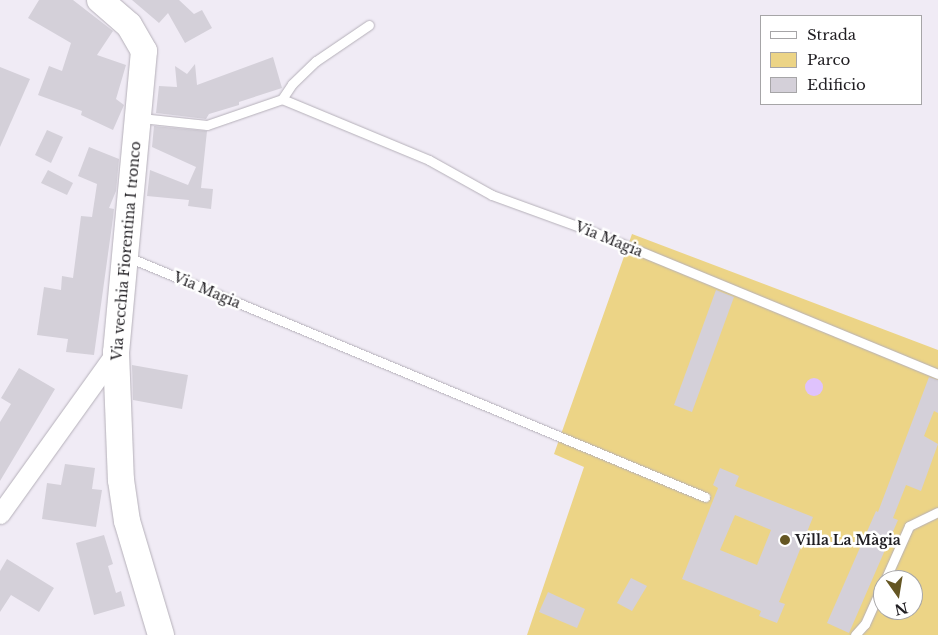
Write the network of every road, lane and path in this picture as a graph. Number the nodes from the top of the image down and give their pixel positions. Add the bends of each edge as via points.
1 (100, 0) edge
2 (369, 25) dead end
3 (282, 99) junction
4 (138, 118) junction
5 (125, 256) junction
6 (116, 352) junction
7 (938, 374) edge
8 (9, 486) edge
9 (706, 496) dead end
10 (938, 512) edge
11 (0, 514) edge
12 (889, 570) edge
13 (873, 606) edge
14 (161, 635) edge
15 (855, 635) edge

1 - 4 street, Via vecchia Fiorentina I tronco via 129,25 144,51
2 - 3 lane via 316,61 292,84
3 - 4 lane via 207,124
3 - 7 lane, Via Magia via 430,160 492,195 591,231
4 - 5 street, Via vecchia Fiorentina I tronco
5 - 6 street, Via vecchia Fiorentina I tronco
5 - 9 lane, Via Magia
6 - 8 street
6 - 14 street, Via vecchia Fiorentina I tronco via 121,480 127,520
8 - 11 street
10 - 12 lane via 909,526
13 - 15 lane via 865,624

